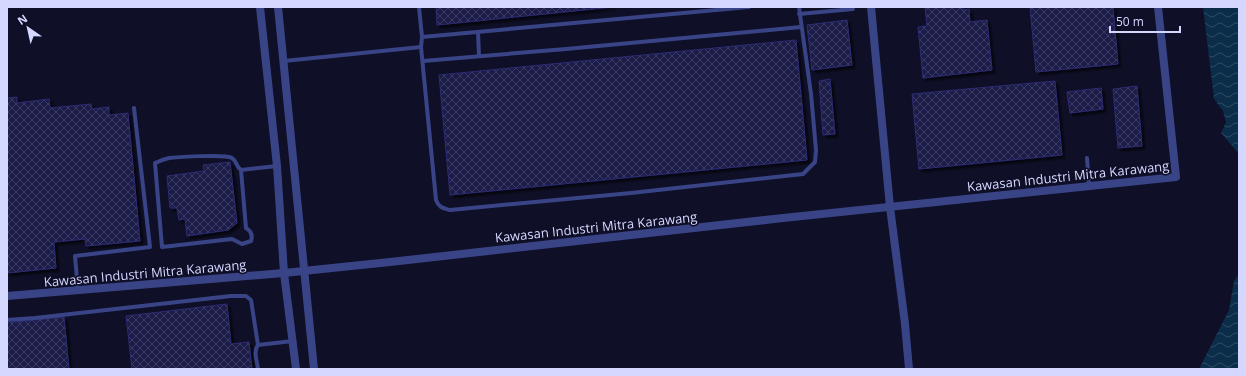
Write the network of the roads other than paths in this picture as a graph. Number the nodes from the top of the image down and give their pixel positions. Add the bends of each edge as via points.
1 (260, 7) edge
2 (278, 7) edge
3 (419, 7) edge
4 (749, 7) edge
5 (799, 7) edge
6 (871, 7) edge
7 (1158, 7) edge
8 (854, 9) dead end
9 (799, 14) junction
10 (801, 27) junction
11 (478, 32) junction
12 (422, 37) junction
13 (422, 47) junction
14 (479, 56) junction
15 (284, 61) junction
16 (423, 61) junction
17 (134, 108) dead end
18 (1087, 158) dead end
19 (277, 166) junction
20 (241, 170) junction
21 (1089, 186) junction
22 (890, 207) junction
23 (305, 271) junction
24 (284, 273) junction
25 (78, 290) junction
26 (7, 296) edge
27 (7, 320) edge
28 (294, 341) junction
29 (258, 345) junction
30 (258, 369) edge
31 (296, 369) edge
32 (314, 369) edge
33 (909, 369) edge

1 - 19 street
2 - 15 street
3 - 12 lane
4 - 11 lane
5 - 9 lane
6 - 22 street
7 - 21 street, Kawasan Industri Mitra Karawang via 1176,177
8 - 9 lane
9 - 10 lane
10 - 14 lane
10 - 16 lane via 816,150 815,162 803,174 450,210 441,208 436,200
11 - 12 lane
11 - 14 lane
12 - 13 lane
13 - 15 lane
13 - 16 lane
14 - 16 lane
15 - 23 street
17 - 25 lane via 150,247 74,256
18 - 21 lane
19 - 20 lane
19 - 24 street
20 - 20 lane via 246,228 251,233 251,241 242,244 232,239 162,246 154,163 169,158 230,156
21 - 22 street, Kawasan Industri Mitra Karawang
22 - 23 street, Kawasan Industri Mitra Karawang
22 - 33 street
23 - 24 street, Kawasan Industri Mitra Karawang
23 - 32 street
24 - 25 street, Kawasan Industri Mitra Karawang
24 - 28 street
25 - 26 street, Kawasan Industri Mitra Karawang
27 - 29 lane via 246,296 251,300
28 - 29 lane
28 - 31 street
29 - 30 lane

